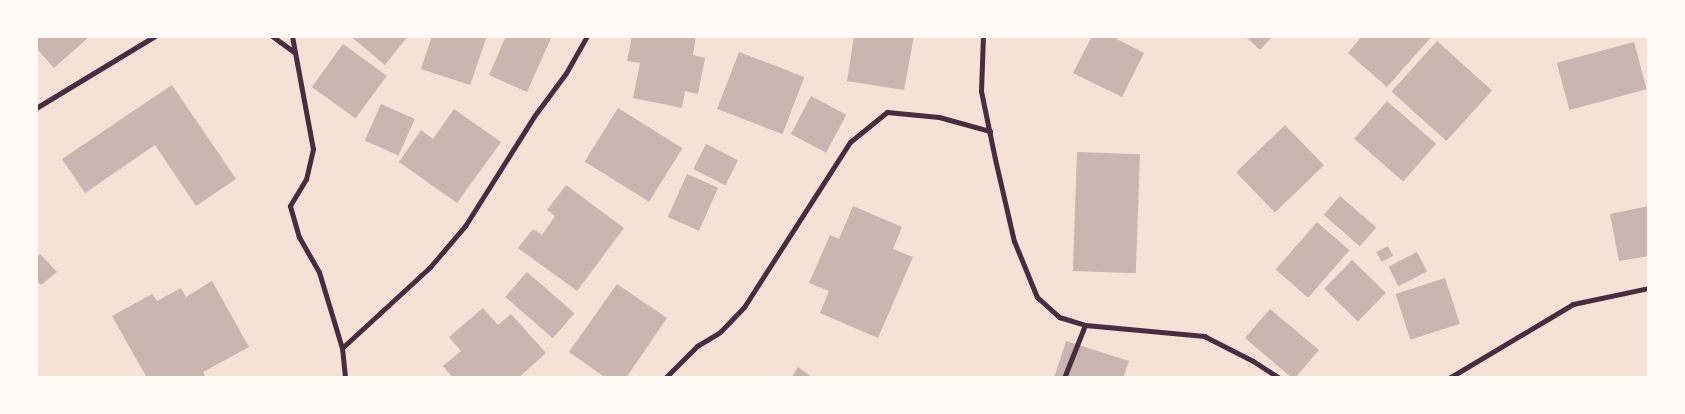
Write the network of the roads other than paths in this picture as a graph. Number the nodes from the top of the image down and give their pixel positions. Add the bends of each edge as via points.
1 (155, 36) edge
2 (272, 36) edge
3 (292, 36) edge
4 (587, 36) edge
5 (983, 36) edge
6 (294, 52) junction
7 (36, 108) edge
8 (990, 131) junction
9 (1649, 288) edge
10 (1085, 325) junction
11 (342, 348) junction
12 (345, 378) edge
13 (665, 378) edge
14 (1064, 378) edge
15 (1279, 378) edge
16 (1449, 378) edge

1 - 7 street
2 - 6 street
3 - 6 street
4 - 11 street via 465,226 430,267
5 - 8 street via 981,91
6 - 11 street via 313,149 306,179 290,206 299,237 319,272
8 - 10 street via 1014,240 1037,297 1059,317
8 - 13 street via 939,117 887,112 850,142 744,307 720,332 697,346
9 - 16 street via 1574,304
10 - 14 street
10 - 15 street via 1204,336
11 - 12 street

